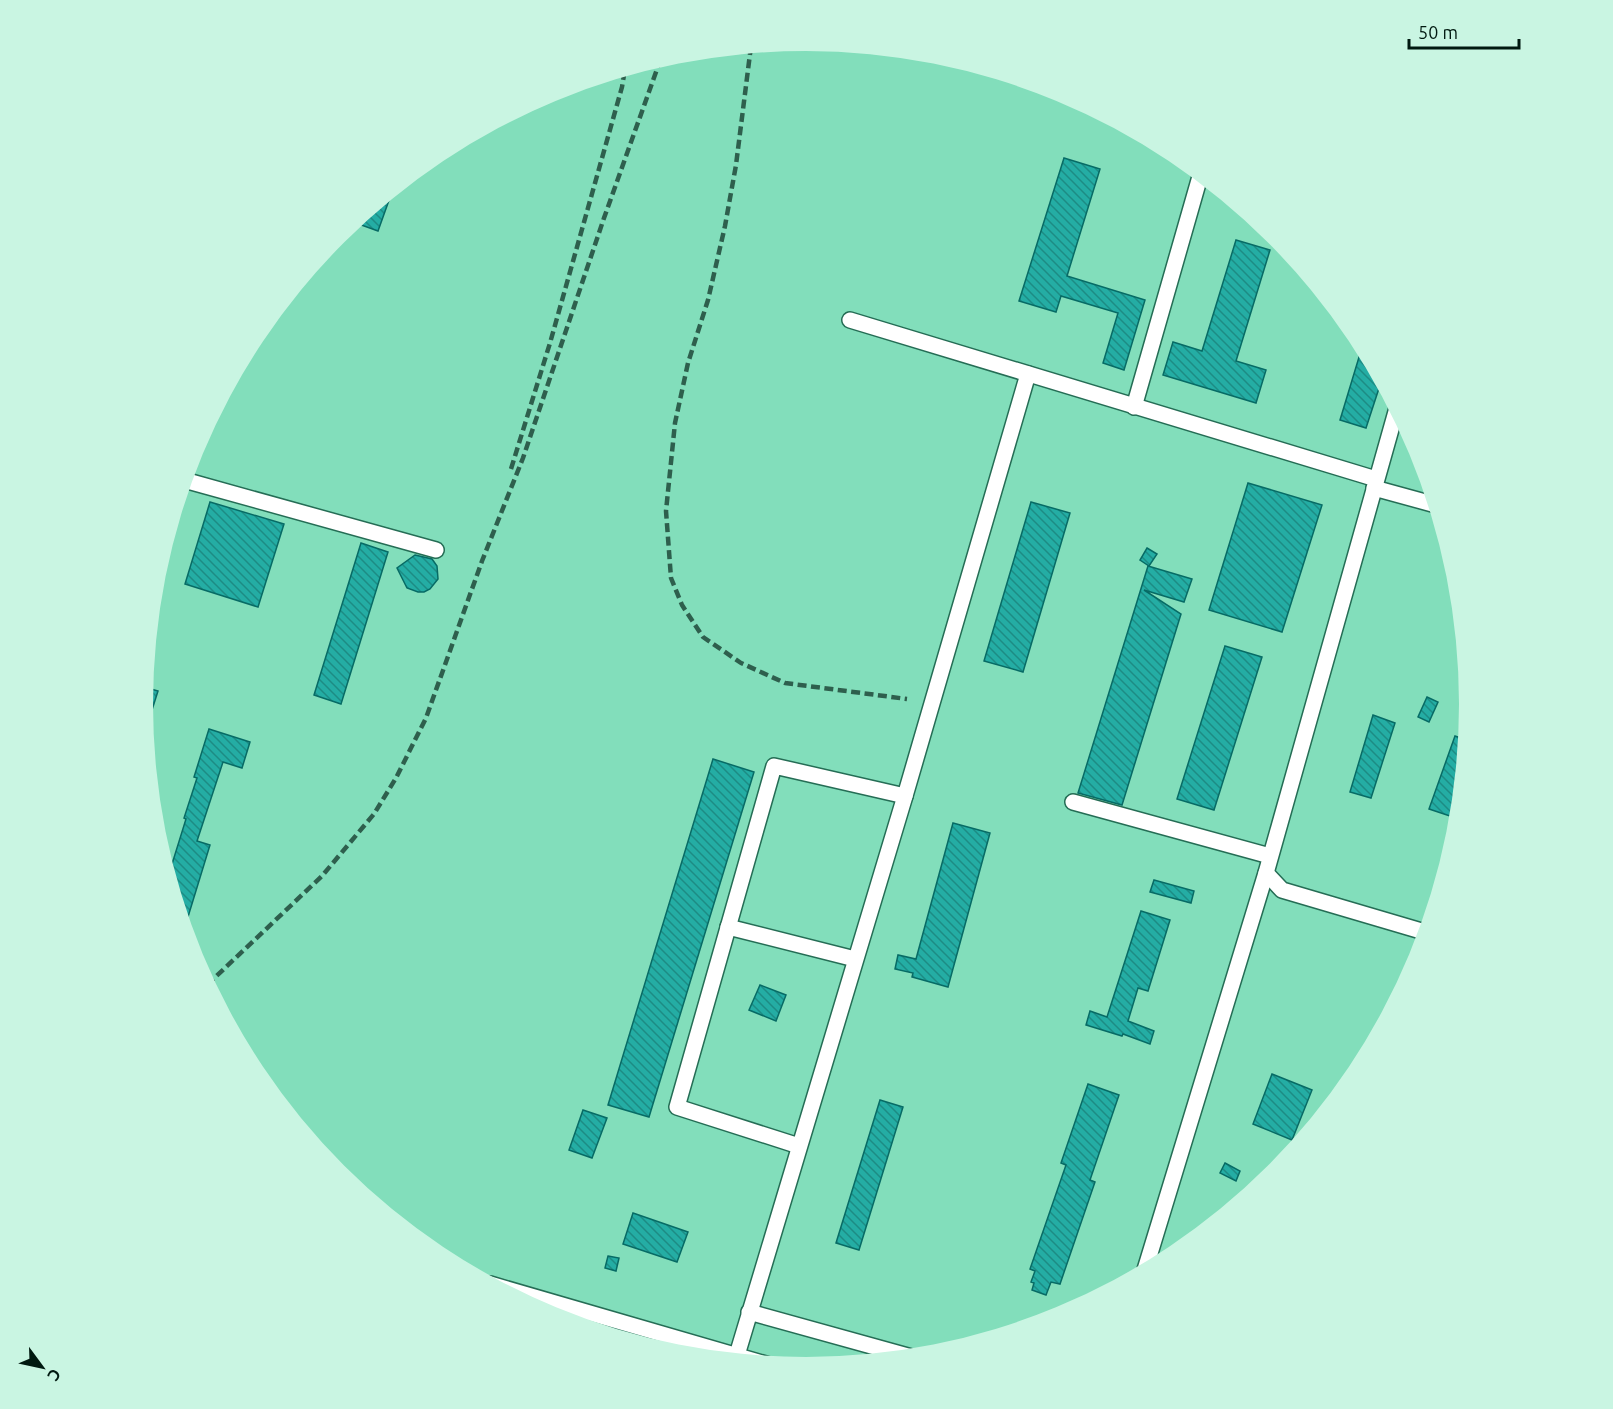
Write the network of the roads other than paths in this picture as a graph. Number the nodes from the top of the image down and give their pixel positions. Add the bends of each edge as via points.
1 (1198, 182) edge
2 (850, 320) dead end
3 (1028, 374) junction
4 (1134, 407) junction
5 (1394, 418) edge
6 (192, 482) edge
7 (1375, 483) junction
8 (1427, 501) edge
9 (436, 550) dead end
10 (905, 796) junction
11 (1073, 802) dead end
12 (1270, 856) junction
13 (1266, 873) junction
14 (728, 927) junction
15 (1419, 930) edge
16 (855, 959) junction
17 (799, 1146) junction
18 (1148, 1261) edge
19 (522, 1293) edge
20 (749, 1312) junction
21 (893, 1352) edge
22 (730, 1353) edge
23 (737, 1354) edge

1 - 4 lane
2 - 3 lane
3 - 4 lane
3 - 10 lane
4 - 7 lane
5 - 7 lane
6 - 9 lane
7 - 8 lane
7 - 12 lane
10 - 14 lane via 774,766
10 - 16 lane
11 - 12 lane
12 - 13 lane
13 - 15 lane via 1282,890
13 - 18 lane
14 - 16 lane
14 - 17 lane via 676,1107
16 - 17 lane
17 - 20 lane
19 - 22 lane
20 - 21 lane
20 - 23 lane

